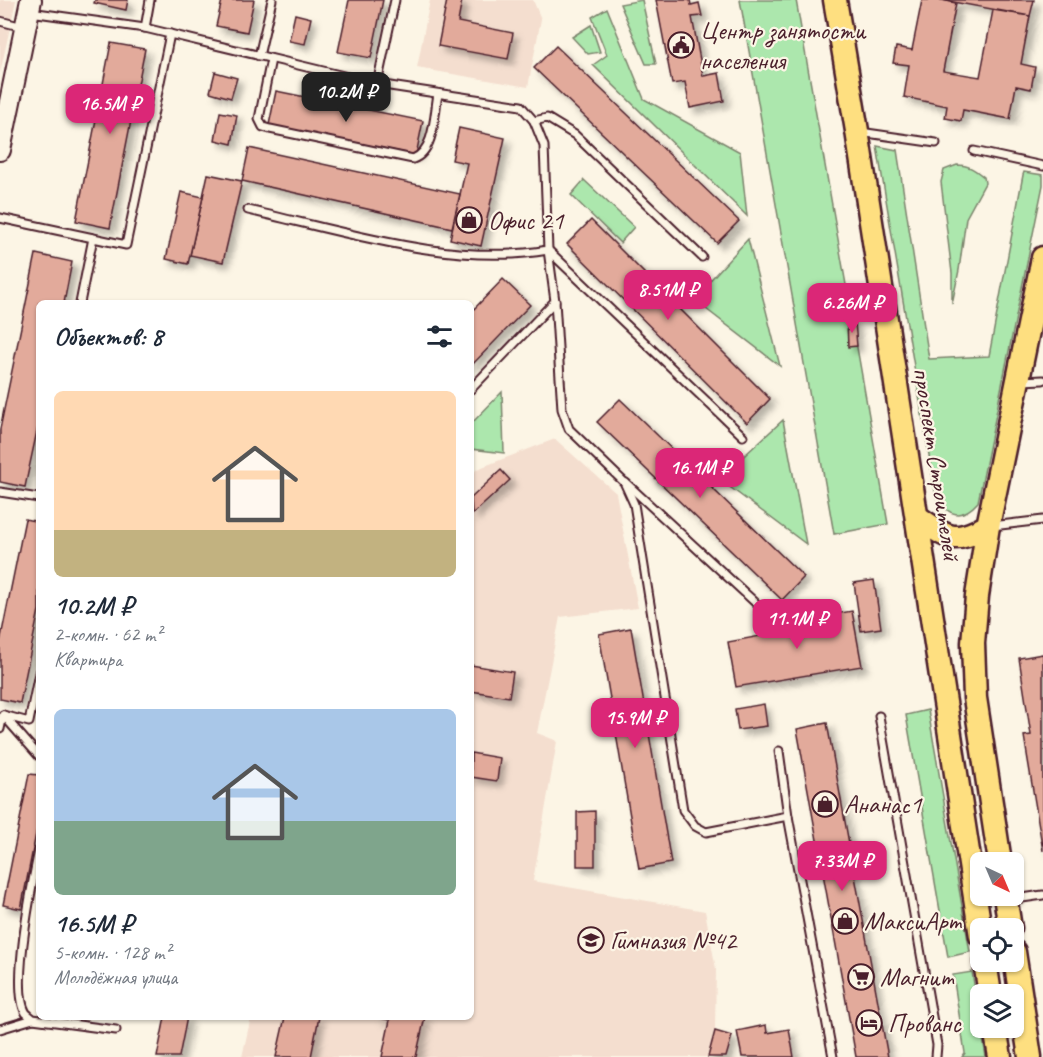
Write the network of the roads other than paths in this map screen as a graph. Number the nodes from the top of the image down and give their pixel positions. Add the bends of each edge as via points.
1 (150, 0) edge
2 (272, 0) edge
3 (395, 0) edge
4 (835, 0) edge
5 (28, 13) edge
6 (0, 21) edge
7 (145, 28) junction
8 (170, 34) junction
9 (259, 56) junction
10 (271, 59) junction
11 (377, 84) junction
12 (438, 94) junction
13 (534, 121) junction
14 (857, 132) junction
15 (936, 143) dead end
16 (0, 150) edge
17 (974, 152) dead end
18 (1043, 166) edge
19 (248, 210) dead end
20 (0, 218) edge
21 (93, 238) junction
22 (548, 250) junction
23 (702, 257) dead end
24 (1043, 258) edge
25 (81, 300) edge
26 (555, 301) junction
27 (1043, 380) edge
28 (1019, 381) junction
29 (474, 387) edge
30 (743, 436) dead end
31 (624, 482) junction
32 (0, 492) edge
33 (36, 498) edge
34 (916, 517) junction
35 (1043, 520) edge
36 (988, 526) junction
37 (759, 606) dead end
38 (36, 688) edge
39 (1, 715) edge
40 (879, 716) dead end
41 (0, 729) edge
42 (779, 751) dead end
43 (36, 753) edge
44 (788, 816) junction
45 (998, 852) edge
46 (36, 864) edge
47 (1043, 895) edge
48 (1024, 896) edge
49 (978, 918) edge
50 (1017, 972) edge
51 (33, 1019) junction
52 (36, 1019) edge
53 (41, 1020) edge
54 (0, 1029) edge
55 (116, 1030) dead end
56 (997, 1038) edge
57 (833, 1057) edge
58 (936, 1057) edge
59 (1000, 1057) edge
60 (1030, 1057) edge

1 - 7 lane
2 - 9 lane
3 - 11 lane
4 - 14 main road, проспект Строителей
5 - 6 lane
5 - 7 lane
5 - 16 street
7 - 8 lane
8 - 9 lane
8 - 21 lane via 126,245
9 - 10 lane
10 - 11 lane
10 - 12 lane via 258,119 263,127 281,132 413,159 428,146
11 - 12 lane
12 - 13 lane via 520,106
13 - 22 lane via 544,146
13 - 23 lane via 547,118 575,135
14 - 15 lane
14 - 34 main road, проспект Строителей
17 - 18 lane
19 - 22 lane via 429,251 502,255
20 - 21 lane
21 - 25 lane
22 - 26 lane
22 - 30 lane
24 - 28 main road, проспект Строителей
26 - 29 lane
26 - 31 lane via 562,409 568,429
27 - 28 lane
28 - 36 main road, проспект Строителей
31 - 37 lane
31 - 44 lane via 634,504 683,810 695,826 706,832
32 - 33 lane
34 - 36 main road via 947,537 967,537
34 - 49 main road, проспект Строителей
35 - 36 lane
36 - 45 main road, проспект Строителей via 973,643 975,698
38 - 39 lane via 29,722
39 - 41 lane
39 - 43 lane
40 - 58 lane
42 - 44 lane
44 - 57 lane
46 - 51 lane via 27,908 21,984 26,1013
47 - 48 lane
50 - 60 main road
51 - 52 lane
51 - 54 lane
53 - 55 lane
56 - 59 main road

